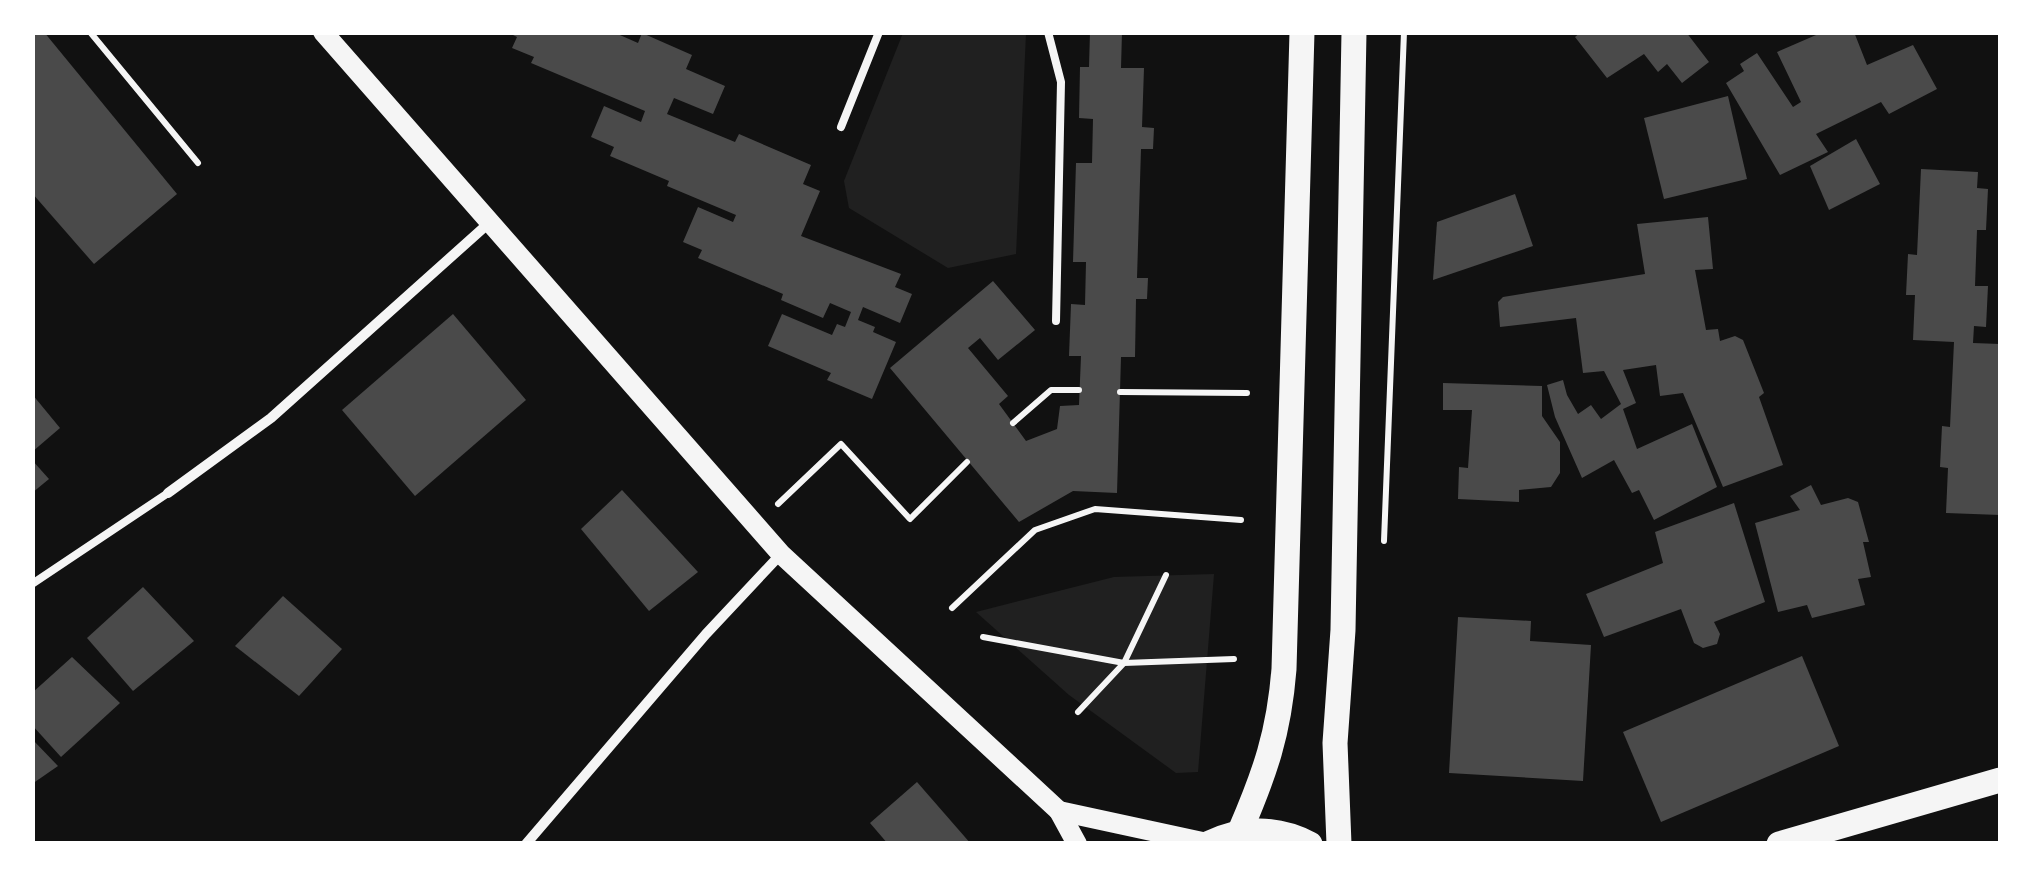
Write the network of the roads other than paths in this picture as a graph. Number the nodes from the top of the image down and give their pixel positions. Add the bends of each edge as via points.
1 (323, 32) edge
2 (879, 32) edge
3 (1048, 32) edge
4 (1302, 32) edge
5 (1354, 32) edge
6 (841, 127) dead end
7 (490, 222) junction
8 (1056, 320) dead end
9 (168, 494) joint
10 (781, 554) junction
11 (32, 584) edge
12 (2000, 780) edge
13 (1059, 811) junction
14 (1240, 832) junction
15 (1207, 843) edge
16 (526, 844) edge
17 (1077, 844) edge
18 (1310, 844) edge
19 (1339, 844) edge
20 (1779, 844) edge

1 - 7 main road
2 - 6 lane
3 - 8 lane via 1062,82
4 - 14 main road via 1284,670 1280,720
5 - 19 main road via 1335,743
7 - 9 street via 271,418
7 - 10 main road
9 - 11 lane
10 - 13 main road
10 - 16 street
12 - 20 main road
13 - 15 main road
13 - 17 main road
14 - 15 main road
14 - 18 main road via 1268,830

